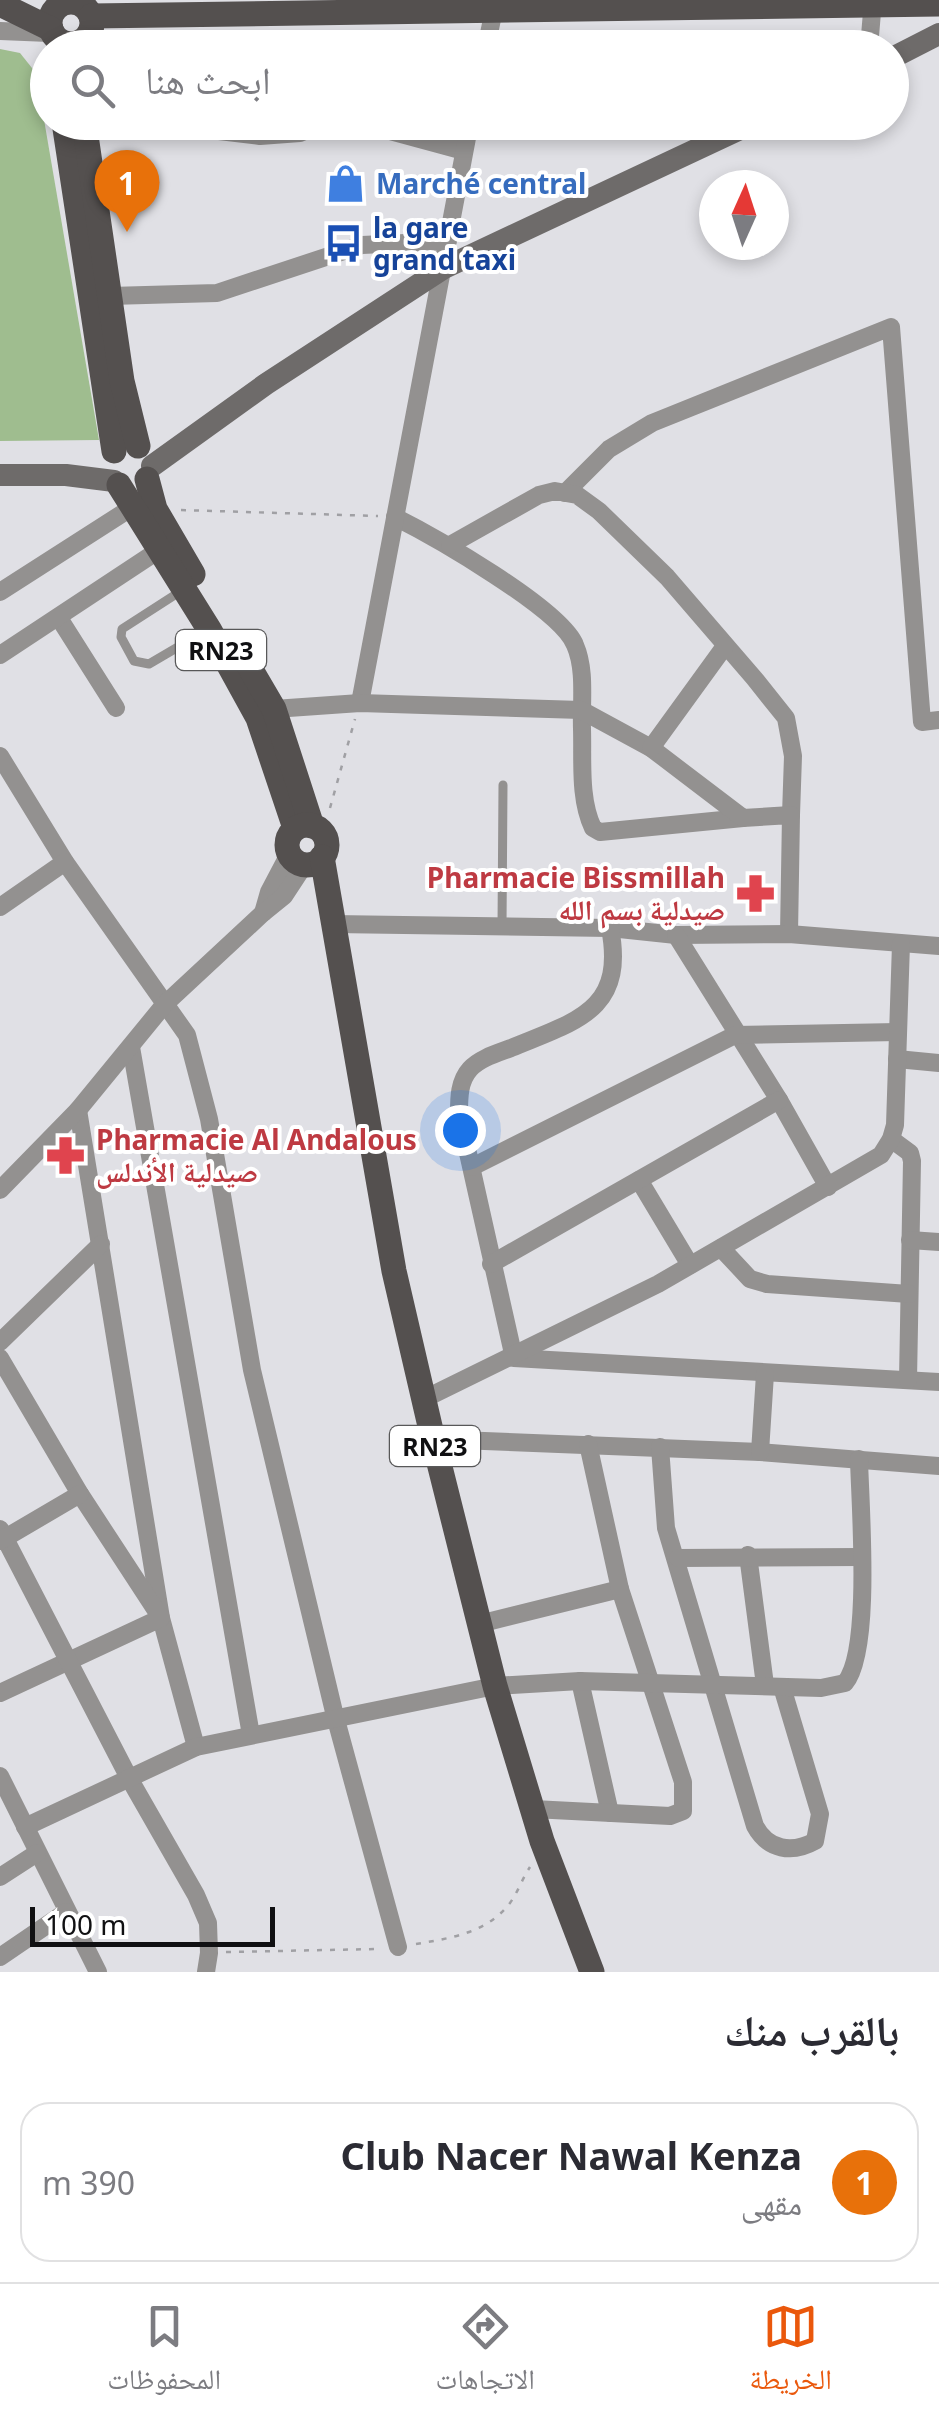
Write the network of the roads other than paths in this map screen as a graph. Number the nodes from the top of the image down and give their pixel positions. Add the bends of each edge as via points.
1 (873, 2) edge
2 (0, 4) edge
3 (939, 4) edge
4 (219, 6) edge
5 (495, 6) edge
6 (333, 7) edge
7 (58, 30) edge
8 (71, 30) edge
9 (871, 30) edge
10 (0, 31) edge
11 (30, 31) edge
12 (939, 34) edge
13 (909, 49) edge
14 (67, 140) edge
15 (87, 140) edge
16 (423, 140) edge
17 (466, 140) edge
18 (718, 140) edge
19 (464, 151) junction
20 (448, 241) junction
21 (444, 268) junction
22 (110, 296) junction
23 (132, 474) junction
24 (0, 475) edge
25 (564, 492) junction
26 (394, 517) junction
27 (450, 545) junction
28 (158, 550) junction
29 (184, 590) junction
30 (0, 592) edge
31 (59, 618) junction
32 (209, 629) junction
33 (724, 646) junction
34 (0, 655) edge
35 (360, 704) junction
36 (116, 708) dead end
37 (274, 708) junction
38 (581, 710) junction
39 (939, 720) edge
40 (651, 748) junction
41 (0, 756) edge
42 (503, 785) dead end
43 (791, 814) junction
44 (744, 818) junction
45 (308, 847) junction
46 (65, 862) junction
47 (0, 907) edge
48 (330, 915) junction
49 (502, 926) junction
50 (610, 928) junction
51 (789, 934) junction
52 (676, 935) junction
53 (901, 944) junction
54 (939, 946) edge
55 (164, 1005) junction
56 (898, 1032) junction
57 (735, 1035) junction
58 (131, 1048) junction
59 (897, 1059) junction
60 (939, 1063) edge
61 (778, 1100) junction
62 (78, 1110) junction
63 (892, 1139) junction
64 (472, 1168) junction
65 (639, 1180) junction
66 (828, 1187) junction
67 (0, 1190) edge
68 (910, 1240) junction
69 (939, 1242) edge
70 (101, 1244) junction
71 (721, 1248) junction
72 (490, 1264) junction
73 (690, 1265) junction
74 (909, 1294) junction
75 (0, 1342) edge
76 (0, 1358) edge
77 (514, 1358) junction
78 (765, 1374) junction
79 (908, 1380) junction
80 (939, 1382) edge
81 (424, 1400) junction
82 (433, 1439) junction
83 (588, 1444) junction
84 (660, 1447) junction
85 (760, 1452) junction
86 (859, 1460) junction
87 (939, 1466) edge
88 (80, 1494) junction
89 (2, 1536) edge
90 (748, 1556) junction
91 (862, 1557) junction
92 (678, 1558) junction
93 (620, 1589) junction
94 (161, 1618) junction
95 (479, 1624) junction
96 (68, 1663) junction
97 (580, 1681) junction
98 (712, 1683) junction
99 (650, 1684) junction
100 (496, 1686) junction
101 (774, 1686) junction
102 (0, 1693) edge
103 (336, 1716) junction
104 (251, 1735) junction
105 (196, 1747) junction
106 (0, 1776) edge
107 (128, 1778) junction
108 (533, 1809) junction
109 (610, 1813) junction
110 (24, 1827) junction
111 (36, 1853) junction
112 (0, 1877) edge
113 (66, 1912) junction
114 (398, 1946) dead end
115 (0, 1957) edge
116 (95, 1971) edge
117 (206, 1972) edge
118 (592, 1972) edge

1 - 3 main road
1 - 5 main road
1 - 9 street
2 - 7 main road
4 - 6 main road
4 - 8 main road via 91,16 92,28
5 - 6 main road
10 - 11 street
12 - 13 street
14 - 23 main road, RN23
15 - 22 main road, RN23
16 - 19 street
17 - 19 street
18 - 21 street
19 - 20 street
20 - 21 street
20 - 22 street via 362,245 217,292
21 - 23 street
21 - 26 street
22 - 23 main road, RN23
23 - 24 street
23 - 28 main road, RN23
23 - 30 street
23 - 37 main road, RN23
25 - 27 street via 539,495
25 - 33 street via 583,498 640,550
25 - 39 street via 609,449 652,423 891,327 922,722
26 - 27 street
26 - 35 street
27 - 38 street via 566,628 580,656
28 - 29 main road, RN23
28 - 31 street
29 - 32 main road, RN23
29 - 32 lane via 122,628 134,662 149,664
31 - 34 street
31 - 36 street
32 - 45 main road, RN23 via 258,718
33 - 40 street
33 - 43 street via 786,718 793,756
35 - 37 street
35 - 38 street
37 - 45 main road, RN23
38 - 40 street
38 - 44 street via 593,828
40 - 44 street
41 - 46 street
42 - 49 lane
43 - 44 street
43 - 51 street
45 - 48 main road, RN23 via 317,892
45 - 55 street via 262,913
46 - 47 street
46 - 55 street
48 - 49 street
48 - 81 main road, RN23 via 394,1272
49 - 50 street
50 - 52 street
50 - 64 street via 613,969 604,999 469,1070 459,1113
51 - 52 street
51 - 53 street
52 - 57 street
53 - 54 street
53 - 56 street
55 - 58 street
55 - 103 street via 188,1035 198,1072 252,1370
56 - 57 street
56 - 59 street
57 - 61 street
57 - 64 street
58 - 62 street
58 - 104 street
59 - 60 street
59 - 63 street
61 - 65 street
61 - 66 street
62 - 67 street
62 - 70 street
63 - 66 street via 881,1154
63 - 68 street via 912,1161
64 - 72 street
65 - 72 street
65 - 73 street
66 - 71 street
68 - 69 street
68 - 74 street
70 - 75 street
70 - 94 street
71 - 73 street
71 - 74 street via 750,1279 767,1284
72 - 77 street
73 - 77 street
74 - 79 street
76 - 88 street
77 - 78 street
77 - 81 street
78 - 79 street
78 - 85 street
79 - 80 street
81 - 82 main road, RN23
82 - 83 street
82 - 95 main road, RN23
83 - 84 street
83 - 93 street
84 - 85 street
84 - 92 street via 663,1510
85 - 86 street
86 - 87 street
86 - 91 street
88 - 89 street
88 - 94 street
89 - 96 street
90 - 91 street
90 - 92 street
90 - 101 street
91 - 101 street via 850,1679 838,1686
92 - 98 street
93 - 95 street
93 - 99 street
94 - 96 street
94 - 105 street
95 - 100 main road, RN23
96 - 102 street
96 - 107 street
97 - 99 street
97 - 100 street
97 - 109 street
98 - 99 street
98 - 101 street
98 - 101 street via 762,1839 792,1850 815,1841 820,1814
99 - 109 street via 685,1805 670,1816
100 - 103 street
100 - 108 main road, RN23
103 - 104 street
103 - 114 street
104 - 105 street
105 - 107 street
106 - 110 street
107 - 110 street
107 - 117 street via 208,1923
108 - 109 street
108 - 118 main road, RN23
110 - 111 street
111 - 112 street
111 - 113 street
113 - 115 street
113 - 116 street

